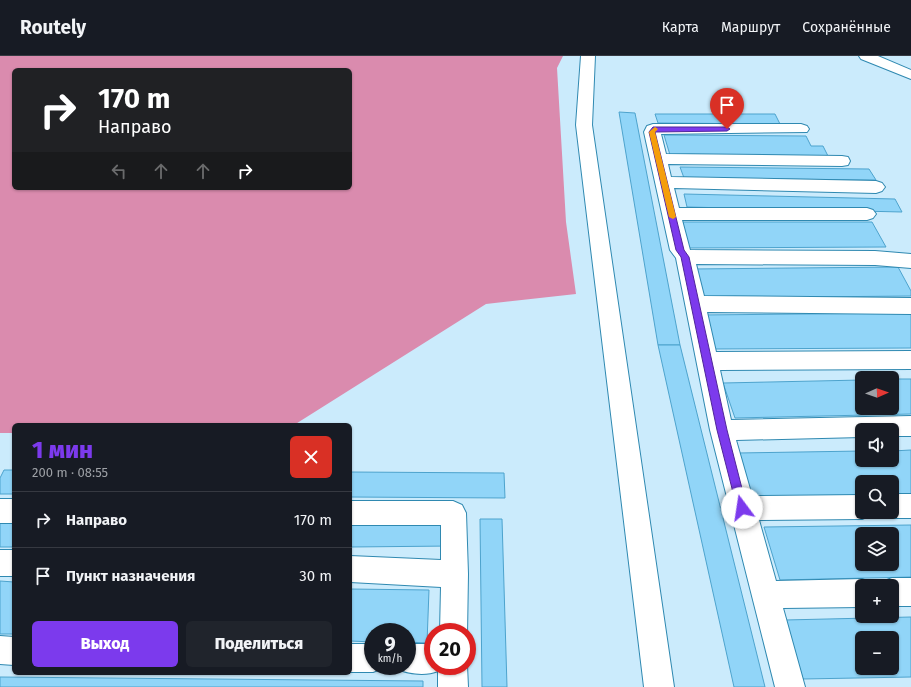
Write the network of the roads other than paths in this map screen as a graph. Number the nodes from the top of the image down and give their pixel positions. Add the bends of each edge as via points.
1 (588, 56) edge
2 (866, 56) edge
3 (911, 75) edge
4 (800, 129) dead end
5 (660, 158) junction
6 (842, 161) dead end
7 (666, 182) junction
8 (876, 187) dead end
9 (672, 214) junction
10 (867, 214) dead end
11 (685, 257) junction
12 (911, 261) edge
13 (694, 304) junction
14 (911, 306) edge
15 (911, 360) edge
16 (708, 361) junction
17 (911, 426) edge
18 (722, 430) junction
19 (855, 506) edge
20 (899, 506) edge
21 (911, 506) edge
22 (742, 508) junction
23 (0, 511) edge
24 (12, 511) edge
25 (352, 513) edge
26 (0, 563) edge
27 (12, 563) edge
28 (352, 569) edge
29 (455, 574) junction
30 (899, 592) edge
31 (911, 592) edge
32 (855, 593) edge
33 (767, 595) junction
34 (454, 623) edge
35 (0, 650) edge
36 (12, 651) edge
37 (352, 658) edge
38 (364, 658) edge
39 (453, 675) edge
40 (453, 687) edge
41 (659, 687) edge
42 (790, 687) edge

1 - 41 street via 584,125
2 - 3 street
4 - 5 street via 653,129 656,151
5 - 6 street
5 - 7 street via 661,176
7 - 8 street
7 - 9 street
9 - 10 street
9 - 11 street via 680,250
11 - 12 street via 875,258
11 - 13 street
13 - 14 street
13 - 16 street
15 - 16 street
16 - 18 street
17 - 18 street
18 - 22 street
19 - 22 street
20 - 21 street
22 - 33 street
23 - 24 street
25 - 29 street via 453,513
26 - 27 street
28 - 29 street
29 - 34 street
30 - 31 street
32 - 33 street
33 - 42 street
35 - 36 street
37 - 38 street
39 - 40 street

